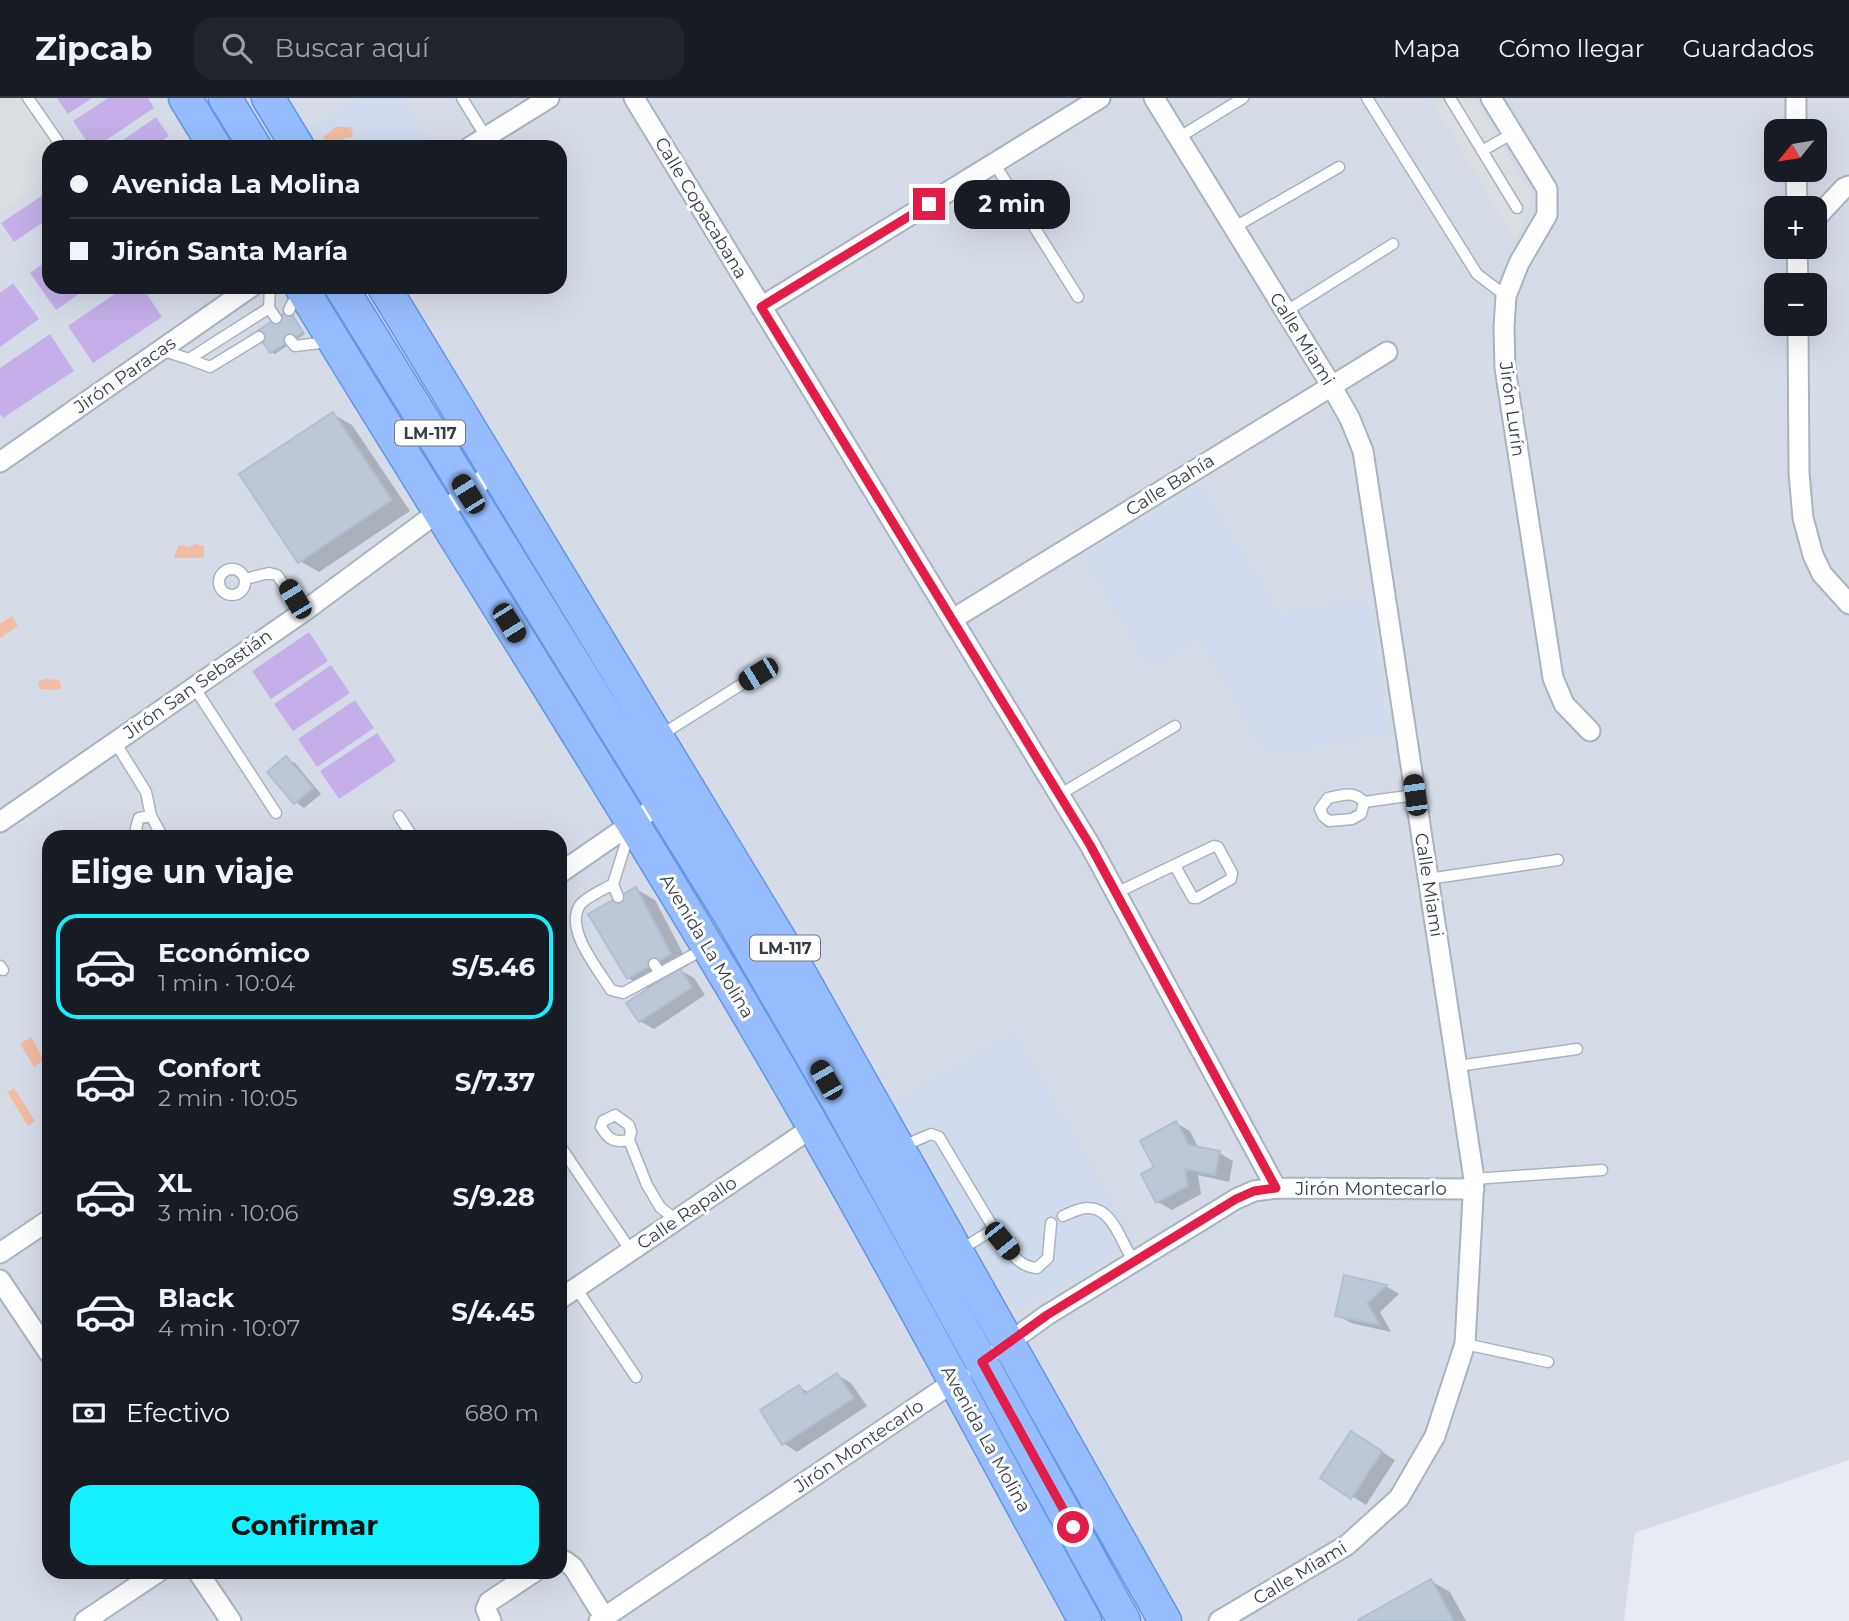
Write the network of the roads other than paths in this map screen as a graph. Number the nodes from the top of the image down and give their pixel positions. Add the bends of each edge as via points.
1 (28, 98) edge
2 (185, 98) edge
3 (268, 98) edge
4 (462, 98) edge
5 (549, 98) edge
6 (634, 98) edge
7 (1100, 98) edge
8 (1154, 98) edge
9 (1243, 98) edge
10 (1367, 98) edge
11 (1450, 98) edge
12 (1491, 98) edge
13 (1796, 98) edge
14 (1796, 119) edge
15 (1513, 132) junction
16 (1178, 138) junction
17 (57, 140) edge
18 (211, 140) edge
19 (294, 140) edge
20 (477, 140) edge
21 (481, 140) edge
22 (1482, 151) junction
23 (994, 163) junction
24 (1339, 167) dead end
25 (1849, 186) edge
26 (1827, 206) edge
27 (1517, 208) dead end
28 (1233, 229) junction
29 (1393, 244) dead end
30 (241, 294) edge
31 (270, 294) edge
32 (345, 294) edge
33 (388, 294) edge
34 (297, 295) edge
35 (1506, 296) junction
36 (1078, 297) dead end
37 (761, 307) junction
38 (269, 308) junction
39 (1284, 312) junction
40 (275, 318) dead end
41 (1798, 336) edge
42 (258, 337) dead end
43 (290, 340) dead end
44 (334, 341) junction
45 (161, 350) junction
46 (1387, 352) dead end
47 (189, 359) junction
48 (393, 371) junction
49 (1331, 385) junction
50 (2, 457) edge
51 (494, 469) junction
52 (468, 494) junction
53 (440, 512) junction
54 (245, 579) dead end
55 (1849, 604) edge
56 (303, 612) junction
57 (953, 619) junction
58 (758, 674) dead end
59 (194, 687) junction
60 (1175, 726) dead end
61 (1590, 731) dead end
62 (657, 737) junction
63 (115, 742) junction
64 (1059, 795) junction
65 (1415, 795) junction
66 (1364, 802) dead end
67 (660, 804) junction
68 (276, 813) dead end
69 (151, 816) junction
70 (399, 816) dead end
71 (0, 822) edge
72 (632, 823) junction
73 (137, 830) edge
74 (159, 830) edge
75 (408, 830) edge
76 (1558, 860) dead end
77 (1175, 866) junction
78 (567, 868) edge
79 (1428, 879) junction
80 (613, 884) junction
81 (1116, 893) junction
82 (618, 897) dead end
83 (707, 947) junction
84 (654, 964) dead end
85 (660, 973) junction
86 (1577, 1049) dead end
87 (1458, 1066) junction
88 (813, 1127) junction
89 (629, 1140) dead end
90 (899, 1148) junction
91 (567, 1156) edge
92 (1602, 1170) dead end
93 (1474, 1184) junction
94 (1276, 1188) junction
95 (1063, 1216) dead end
96 (676, 1220) junction
97 (1051, 1223) dead end
98 (42, 1225) edge
99 (994, 1229) junction
100 (631, 1251) junction
101 (958, 1251) junction
102 (0, 1253) edge
103 (1134, 1261) junction
104 (0, 1280) edge
105 (568, 1294) edge
106 (1010, 1342) junction
107 (42, 1343) edge
108 (1465, 1344) junction
109 (982, 1362) junction
110 (1548, 1362) dead end
111 (636, 1377) dead end
112 (954, 1381) junction
113 (567, 1562) edge
114 (148, 1579) edge
115 (203, 1579) edge
116 (524, 1579) edge
117 (602, 1619) edge
118 (85, 1621) edge
119 (231, 1621) edge
120 (491, 1621) edge
121 (1085, 1621) edge
122 (1124, 1621) edge
123 (1165, 1621) edge
124 (1219, 1621) edge

1 - 17 lane
2 - 18 main road
3 - 19 main road
4 - 20 lane
5 - 21 street
6 - 37 street, Calle Copacabana
7 - 23 street
8 - 16 street, Calle Miami
9 - 16 lane
10 - 35 lane via 1477,274
11 - 22 lane
12 - 15 street, Jirón Lurín
13 - 14 street
15 - 22 lane
15 - 35 street, Jirón Lurín via 1547,189 1547,215
16 - 28 street, Calle Miami
22 - 27 lane
23 - 36 lane
23 - 37 street
24 - 28 lane
25 - 26 street
28 - 39 street, Calle Miami
29 - 39 lane
30 - 45 street, Jirón Paracas
31 - 38 lane
32 - 48 main road, Avenida La Molina / LM-117
33 - 51 main road, LM-117
34 - 44 main road, Avenida La Molina / LM-117
35 - 61 street, Jirón Lurín via 1505,368 1553,678 1564,704
37 - 57 street, Calle Copacabana
38 - 40 lane
38 - 47 lane
39 - 49 street, Calle Miami
41 - 55 street via 1803,518 1822,575
42 - 47 lane via 210,367
43 - 44 lane via 295,346
44 - 48 main road
44 - 53 main road, Avenida La Molina / LM-117
45 - 47 lane
45 - 50 street, Jirón Paracas
46 - 49 street, Calle Bahía
48 - 52 main road, Avenida La Molina / LM-117
49 - 57 street, Calle Bahía
49 - 65 street, Calle Miami via 1358,436 1367,467
51 - 52 street, Jirón San Sebastián
51 - 62 main road, LM-117
52 - 53 street, Jirón San Sebastián
52 - 67 main road, Avenida La Molina / LM-117
53 - 56 street, Jirón San Sebastián
53 - 72 main road, Avenida La Molina / LM-117
54 - 56 lane via 277,575
56 - 59 street, Jirón San Sebastián
57 - 64 street, Calle Copacabana
58 - 62 lane
59 - 63 street, Jirón San Sebastián
59 - 68 lane
60 - 64 lane
62 - 90 main road, LM-117 via 793,961
63 - 69 lane via 146,792
63 - 71 street, Jirón San Sebastián
64 - 81 street, Calle Copacabana
65 - 66 lane
65 - 79 street, Calle Miami
67 - 72 street
67 - 109 main road, Avenida La Molina / LM-117 via 839,1103
69 - 73 lane via 139,818
69 - 74 lane
70 - 75 lane
72 - 78 street
72 - 80 lane
72 - 83 main road, Avenida La Molina / LM-117
76 - 79 lane
77 - 77 lane via 1214,846 1231,879 1193,898
77 - 81 lane
79 - 87 street, Calle Miami
80 - 82 lane
80 - 85 lane via 581,904 576,930 583,946 611,990 623,993
81 - 94 street, Calle Copacabana
83 - 85 lane
83 - 88 main road, Avenida La Molina / LM-117
84 - 85 lane
86 - 87 lane
87 - 93 street, Calle Miami
88 - 96 street, Calle Rapallo
88 - 112 main road, Avenida La Molina / LM-117
89 - 96 lane via 660,1208
90 - 99 lane via 916,1138 939,1137
90 - 101 main road, LM-117
91 - 100 lane
92 - 93 lane
93 - 94 street, Jirón Montecarlo
93 - 108 street, Calle Miami
94 - 103 street, Jirón Montecarlo via 1245,1195
95 - 103 lane via 1087,1207 1103,1211
96 - 100 street, Calle Rapallo
97 - 99 lane via 1048,1258 1037,1268 1017,1260
98 - 102 street
99 - 101 lane
100 - 105 street, Calle Rapallo
101 - 106 main road, LM-117
103 - 106 street, Jirón Montecarlo
104 - 107 street
105 - 111 lane
106 - 109 street, Jirón Montecarlo
106 - 123 main road, LM-117
108 - 110 lane
108 - 124 street, Calle Miami via 1435,1436 1399,1498 1348,1545
109 - 112 street, Jirón Montecarlo
109 - 122 main road, Avenida La Molina / LM-117
112 - 117 street, Jirón Montecarlo
112 - 121 main road, Avenida La Molina / LM-117
113 - 117 street
114 - 118 street
115 - 119 street
116 - 120 street via 489,1602 486,1609

